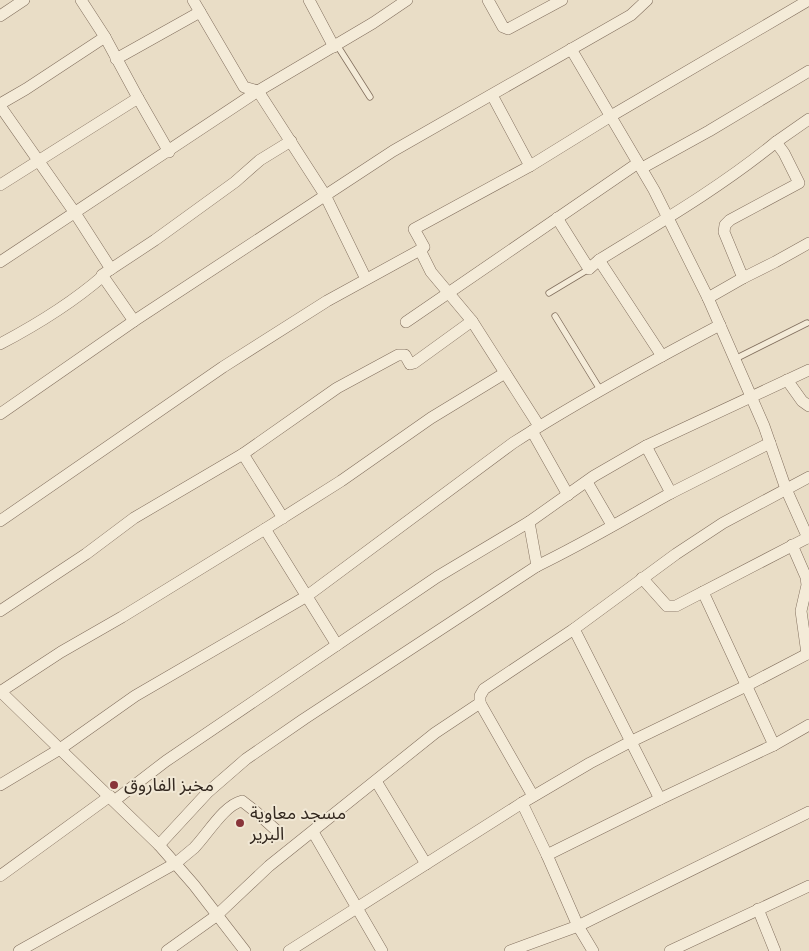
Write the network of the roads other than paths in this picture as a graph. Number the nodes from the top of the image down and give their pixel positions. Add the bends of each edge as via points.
1 (24, 0) edge
2 (80, 0) edge
3 (193, 0) edge
4 (309, 0) edge
5 (407, 0) edge
6 (488, 0) edge
7 (562, 0) edge
8 (647, 0) edge
9 (809, 0) edge
10 (200, 12) junction
11 (0, 16) edge
12 (105, 37) junction
13 (335, 46) junction
14 (572, 49) junction
15 (116, 59) junction
16 (809, 71) edge
17 (258, 91) junction
18 (492, 95) junction
19 (370, 97) dead end
20 (138, 98) junction
21 (0, 105) edge
22 (611, 116) junction
23 (809, 119) edge
24 (291, 141) junction
25 (776, 142) junction
26 (169, 152) junction
27 (39, 160) junction
28 (640, 165) junction
29 (530, 166) junction
30 (804, 181) edge
31 (0, 185) edge
32 (325, 195) junction
33 (75, 213) junction
34 (557, 218) junction
35 (668, 218) junction
36 (809, 243) edge
37 (420, 250) junction
38 (599, 260) junction
39 (0, 262) edge
40 (589, 268) junction
41 (107, 273) junction
42 (743, 278) junction
43 (366, 279) junction
44 (449, 293) junction
45 (550, 293) dead end
46 (708, 298) junction
47 (555, 316) dead end
48 (134, 320) junction
49 (472, 321) junction
50 (406, 322) dead end
51 (808, 323) dead end
52 (720, 325) junction
53 (0, 344) edge
54 (662, 356) junction
55 (735, 359) junction
56 (809, 370) edge
57 (505, 373) junction
58 (787, 380) junction
59 (601, 391) junction
60 (752, 396) junction
61 (809, 406) edge
62 (0, 414) edge
63 (536, 429) junction
64 (770, 443) junction
65 (646, 446) junction
66 (243, 454) junction
67 (809, 477) edge
68 (587, 482) junction
69 (786, 489) junction
70 (670, 492) junction
71 (568, 495) junction
72 (283, 518) junction
73 (0, 521) edge
74 (528, 522) junction
75 (612, 525) junction
76 (265, 530) junction
77 (808, 537) edge
78 (792, 546) junction
79 (537, 566) junction
80 (642, 578) junction
81 (703, 592) junction
82 (307, 596) junction
83 (0, 611) edge
84 (574, 629) junction
85 (337, 645) junction
86 (808, 653) edge
87 (746, 686) junction
88 (0, 692) edge
89 (480, 703) junction
90 (809, 724) edge
91 (630, 742) junction
92 (774, 745) junction
93 (60, 749) junction
94 (376, 781) junction
95 (0, 784) edge
96 (533, 796) junction
97 (112, 798) junction
98 (660, 798) junction
99 (522, 803) junction
100 (809, 812) edge
101 (276, 830) dead end
102 (312, 832) junction
103 (159, 845) junction
104 (547, 855) junction
105 (176, 863) junction
106 (426, 864) junction
107 (0, 876) edge
108 (809, 886) edge
109 (356, 908) junction
110 (758, 910) junction
111 (216, 916) junction
112 (578, 926) junction
113 (19, 951) edge
114 (167, 951) edge
115 (245, 951) edge
116 (289, 951) edge
117 (382, 951) edge
118 (510, 951) edge
119 (593, 951) edge
120 (670, 951) edge
121 (775, 951) edge

1 - 11 street
2 - 12 street
3 - 10 street
4 - 13 street
5 - 13 street
6 - 7 street via 508,30
8 - 14 street via 631,15
9 - 22 street
10 - 15 street
10 - 17 street via 244,87
12 - 15 street
12 - 21 street
13 - 17 street
13 - 19 lane
14 - 18 street
14 - 22 street
15 - 20 street
16 - 28 street via 709,131
17 - 24 street
17 - 26 street
18 - 29 street
18 - 32 street via 393,151
20 - 26 street
20 - 27 street
21 - 27 street
22 - 28 street
22 - 29 street
23 - 25 street
24 - 32 street
24 - 41 street via 260,160
25 - 30 street
25 - 35 street via 751,163
26 - 33 street
27 - 31 street
27 - 33 street
28 - 34 street
28 - 35 street
29 - 37 street via 414,229 424,247
30 - 42 street via 725,225 724,232
32 - 43 street
32 - 48 street
33 - 39 street
33 - 41 street
34 - 40 street
34 - 44 street
35 - 38 street
35 - 46 street
36 - 42 street
37 - 43 street
37 - 44 street via 431,272
38 - 40 street
38 - 54 street
40 - 45 lane
41 - 48 street
41 - 53 street via 85,292
42 - 46 street
43 - 73 street via 203,380
44 - 49 street
44 - 50 street
46 - 52 street
47 - 59 lane
48 - 62 street
49 - 57 street
49 - 66 street via 414,364 410,364 405,355 398,355 337,388
51 - 55 lane
52 - 54 street
52 - 55 street
54 - 59 street
55 - 60 street
56 - 58 street
57 - 63 street
57 - 72 street via 431,418
58 - 60 street
58 - 61 street
59 - 63 street
60 - 64 street
60 - 65 street
63 - 71 street
63 - 82 street
64 - 69 street
64 - 70 street
65 - 68 street
65 - 70 street
66 - 72 street
66 - 83 street via 134,518
67 - 69 street
68 - 71 street
68 - 75 street
69 - 77 street
69 - 80 street via 723,523
70 - 75 street
71 - 74 street
72 - 76 street
74 - 79 street
74 - 85 street via 437,577
75 - 79 street via 579,546
76 - 82 street
76 - 88 street
77 - 78 street
78 - 81 street
78 - 86 street via 806,577 801,611
79 - 103 street via 246,759 208,792
80 - 81 street via 671,607
80 - 84 street
81 - 87 street
82 - 85 street
82 - 93 street via 143,692
84 - 89 street via 484,689
84 - 91 street
85 - 97 street
86 - 87 street
87 - 91 street
87 - 92 street
88 - 93 street
89 - 94 street via 435,733
89 - 96 street
90 - 92 street
91 - 96 street
91 - 98 street
92 - 98 street
93 - 95 street
93 - 97 street
94 - 102 street
94 - 106 street
96 - 99 street
97 - 103 street
97 - 107 street
98 - 104 street
99 - 104 street
99 - 106 street
100 - 112 street
101 - 105 street via 240,801 224,813
102 - 109 street
102 - 111 street
103 - 105 street
104 - 112 street
105 - 111 street
105 - 113 street
106 - 109 street
108 - 110 street
109 - 116 street
109 - 117 street
110 - 120 street
110 - 121 street
111 - 114 street
111 - 115 street
112 - 118 street
112 - 119 street

